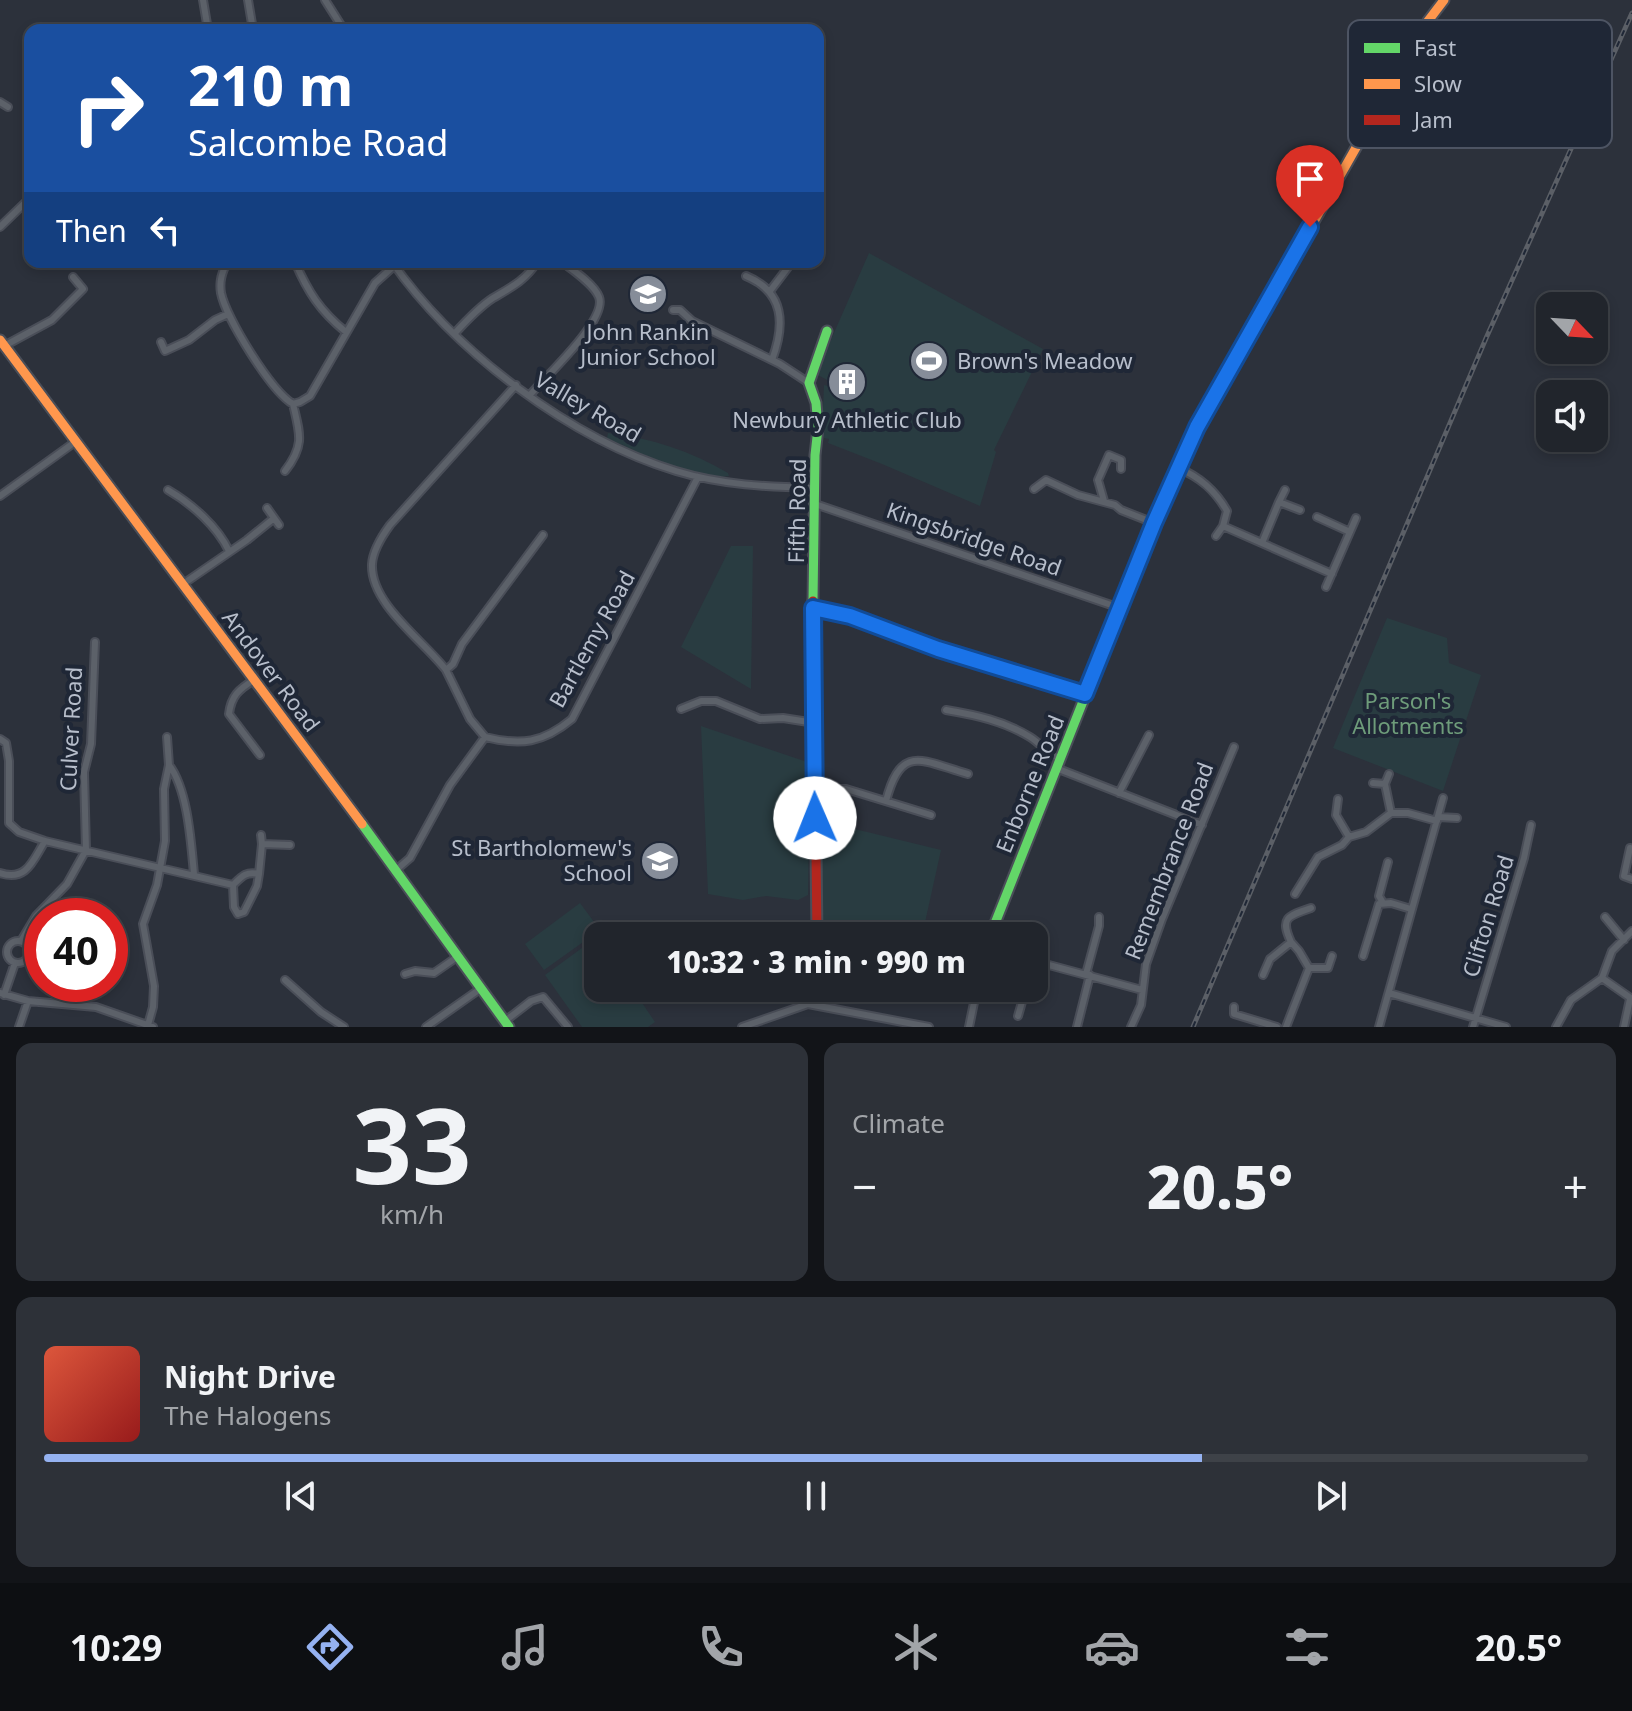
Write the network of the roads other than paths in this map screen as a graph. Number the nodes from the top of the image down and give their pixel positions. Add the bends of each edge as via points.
1 (203, 0) edge
2 (248, 0) edge
3 (325, 0) edge
4 (1444, 0) edge
5 (1429, 20) edge
6 (207, 24) edge
7 (252, 24) edge
8 (340, 24) edge
9 (0, 102) edge
10 (8, 107) dead end
11 (1355, 148) edge
12 (24, 204) edge
13 (0, 227) edge
14 (224, 268) edge
15 (298, 268) edge
16 (389, 268) edge
17 (397, 268) edge
18 (532, 268) edge
19 (569, 268) edge
20 (787, 268) edge
21 (746, 276) dead end
22 (73, 277) dead end
23 (770, 291) junction
24 (673, 310) dead end
25 (228, 314) junction
26 (827, 331) dead end
27 (346, 332) junction
28 (455, 333) junction
29 (161, 342) dead end
30 (2, 343) edge
31 (772, 360) junction
32 (809, 383) junction
33 (516, 385) junction
34 (530, 395) junction
35 (293, 404) junction
36 (75, 442) junction
37 (295, 458) junction
38 (303, 463) dead end
39 (1178, 468) junction
40 (1121, 469) dead end
41 (285, 471) dead end
42 (698, 477) junction
43 (814, 488) junction
44 (1034, 489) dead end
45 (168, 490) dead end
46 (1285, 490) dead end
47 (0, 495) edge
48 (1104, 501) junction
49 (1279, 502) junction
50 (815, 504) junction
51 (267, 508) dead end
52 (1300, 510) dead end
53 (1317, 517) dead end
54 (1356, 518) dead end
55 (1154, 523) junction
56 (1223, 526) junction
57 (1350, 532) junction
58 (543, 535) dead end
59 (1216, 536) dead end
60 (1262, 543) junction
61 (229, 551) junction
62 (1332, 574) junction
63 (183, 584) junction
64 (1326, 587) dead end
65 (813, 608) junction
66 (1120, 608) junction
67 (95, 642) dead end
68 (446, 670) junction
69 (254, 680) junction
70 (1085, 694) junction
71 (689, 696) dead end
72 (692, 704) junction
73 (681, 709) dead end
74 (946, 710) dead end
75 (815, 723) junction
76 (1149, 735) dead end
77 (167, 737) dead end
78 (485, 737) junction
79 (0, 739) edge
80 (1234, 747) dead end
81 (260, 755) dead end
82 (1058, 764) junction
83 (169, 765) junction
84 (968, 774) dead end
85 (1389, 774) dead end
86 (1373, 783) dead end
87 (1385, 784) junction
88 (815, 789) junction
89 (1119, 793) junction
90 (4, 795) edge
91 (1443, 798) dead end
92 (1338, 799) dead end
93 (886, 801) junction
94 (1391, 813) junction
95 (931, 815) dead end
96 (1457, 818) dead end
97 (1437, 819) junction
98 (1202, 825) junction
99 (1531, 825) dead end
100 (261, 835) dead end
101 (1349, 837) junction
102 (45, 841) junction
103 (262, 844) junction
104 (290, 845) dead end
105 (1630, 848) dead end
106 (86, 850) junction
107 (1388, 862) dead end
108 (161, 868) junction
109 (395, 871) junction
110 (0, 873) edge
111 (194, 874) junction
112 (259, 874) junction
113 (1410, 874) dead end
114 (1421, 878) junction
115 (1632, 879) edge
116 (233, 885) junction
117 (1295, 894) dead end
118 (1378, 898) junction
119 (1311, 908) dead end
120 (1411, 909) junction
121 (1606, 916) dead end
122 (1099, 917) dead end
123 (817, 922) edge
124 (996, 922) edge
125 (1632, 931) edge
126 (1624, 940) junction
127 (21, 941) junction
128 (1291, 942) junction
129 (1332, 956) dead end
130 (1363, 956) dead end
131 (457, 957) junction
132 (15, 963) junction
133 (1048, 964) edge
134 (1309, 968) junction
135 (405, 974) dead end
136 (1088, 974) junction
137 (1263, 975) dead end
138 (1602, 978) junction
139 (285, 980) dead end
140 (480, 989) junction
141 (1142, 990) junction
142 (1389, 993) junction
143 (2, 994) edge
144 (1631, 999) edge
145 (24, 1000) edge
146 (28, 1002) edge
147 (39, 1002) edge
148 (815, 1002) edge
149 (974, 1002) edge
150 (1022, 1002) edge
151 (815, 1005) junction
152 (1234, 1007) dead end
153 (1018, 1016) dead end
154 (1476, 1018) junction
155 (507, 1024) edge
156 (151, 1026) edge
157 (1272, 1026) edge
158 (19, 1027) edge
159 (344, 1027) edge
160 (426, 1027) edge
161 (568, 1027) edge
162 (742, 1027) edge
163 (929, 1027) edge
164 (969, 1027) edge
165 (1077, 1027) edge
166 (1131, 1027) edge
167 (1286, 1027) edge
168 (1379, 1027) edge
169 (1473, 1027) edge
170 (1506, 1027) edge
171 (1556, 1027) edge
172 (1624, 1027) edge

1 - 6 street
2 - 7 street
3 - 8 street
4 - 5 street, Enborne Road
9 - 10 street
11 - 39 street, Enborne Road via 1221,382
12 - 13 street
14 - 25 street via 221,291
15 - 27 street via 308,292
16 - 27 street
17 - 28 street, Valley Road
18 - 28 street
19 - 34 street via 600,303 588,329
20 - 23 street
21 - 23 street
22 - 30 street via 83,289 52,320
23 - 31 street via 781,321
24 - 31 street
25 - 29 street via 165,351
25 - 35 street
26 - 32 street
27 - 35 street via 310,396
28 - 33 street, Valley Road
30 - 36 street, Andover Road
31 - 32 street
32 - 43 street, Fifth Road via 818,428
33 - 34 street, Valley Road
33 - 68 street via 390,525 372,565 379,596
34 - 42 street, Valley Road via 612,445
35 - 37 street via 301,441
36 - 47 street
36 - 63 street, Andover Road
37 - 38 street
37 - 41 street
39 - 55 street, Enborne Road
39 - 56 street via 1210,487 1227,511
40 - 48 street via 1121,460 1109,455 1098,480
42 - 43 street, Valley Road
42 - 78 street, Bartlemy Road via 572,719 527,743
43 - 50 street, Fifth Road
44 - 48 street via 1046,480
45 - 61 street via 208,521
46 - 49 street
48 - 55 street
49 - 52 street
49 - 60 street
50 - 65 street, Fifth Road
50 - 66 street, Kingsbridge Road
51 - 61 street via 276,522
53 - 57 street
54 - 57 street
55 - 66 street, Enborne Road
56 - 59 street
56 - 60 street
57 - 62 street
58 - 68 street
60 - 62 street
61 - 63 street
62 - 64 street
63 - 69 street, Andover Road
65 - 70 street
65 - 75 street, Fifth Road
66 - 70 street, Enborne Road
67 - 106 street, Culver Road via 91,744 84,772
68 - 78 street
69 - 81 street via 230,700 229,714
69 - 109 street, Andover Road
70 - 82 street, Enborne Road
71 - 72 street
72 - 73 street
72 - 75 street via 716,701 760,719
74 - 82 street via 1007,725 1027,735
75 - 88 street, Fifth Road
76 - 89 street
77 - 83 street
78 - 109 street via 450,785 410,858
79 - 90 street via 6,743 9,761
80 - 98 street, Remembrance Road
82 - 89 street
82 - 124 street, Enborne Road
83 - 108 street
83 - 111 street via 185,809
84 - 93 street via 905,762
85 - 87 street
86 - 87 street
87 - 94 street
88 - 93 street via 846,789
88 - 123 street, Fifth Road
89 - 98 street
90 - 102 street via 9,823
91 - 97 street
92 - 101 street via 1336,815
93 - 95 street
94 - 97 street
94 - 101 street via 1366,832
96 - 97 street
97 - 114 street
98 - 141 street, Remembrance Road via 1162,919
99 - 154 street, Clifton Road
100 - 103 street
101 - 117 street via 1318,857
102 - 106 street
102 - 110 street via 22,874
103 - 104 street
103 - 112 street
105 - 115 street via 1624,876
106 - 108 street
106 - 127 street via 67,884 36,916
107 - 118 street
108 - 111 street
108 - 156 street via 143,924 154,986
109 - 131 street, Andover Road
111 - 116 street
112 - 116 street via 250,872
112 - 116 street via 244,912 238,914
113 - 114 street
114 - 120 street
118 - 120 street
118 - 130 street
119 - 128 street via 1290,915 1285,923
120 - 142 street
121 - 126 street
122 - 136 street
125 - 126 street
126 - 138 street via 1612,951
127 - 132 street via 29,956
127 - 132 street via 14,941 7,952
128 - 134 street
128 - 137 street via 1270,959
129 - 134 street via 1328,968
131 - 135 street via 434,973
131 - 140 street, Andover Road
132 - 143 street
133 - 136 street
134 - 167 street
136 - 141 street
136 - 165 street
138 - 144 street
138 - 171 street via 1571,1000
139 - 159 street
140 - 155 street, Andover Road
140 - 160 street
141 - 166 street, Remembrance Road
142 - 154 street
142 - 168 street
143 - 145 street
144 - 172 street
146 - 158 street
147 - 156 street via 96,1007
148 - 151 street
149 - 164 street
150 - 153 street
151 - 162 street
151 - 163 street
152 - 157 street via 1234,1014
154 - 169 street, Clifton Road
154 - 170 street
155 - 161 street via 543,997

